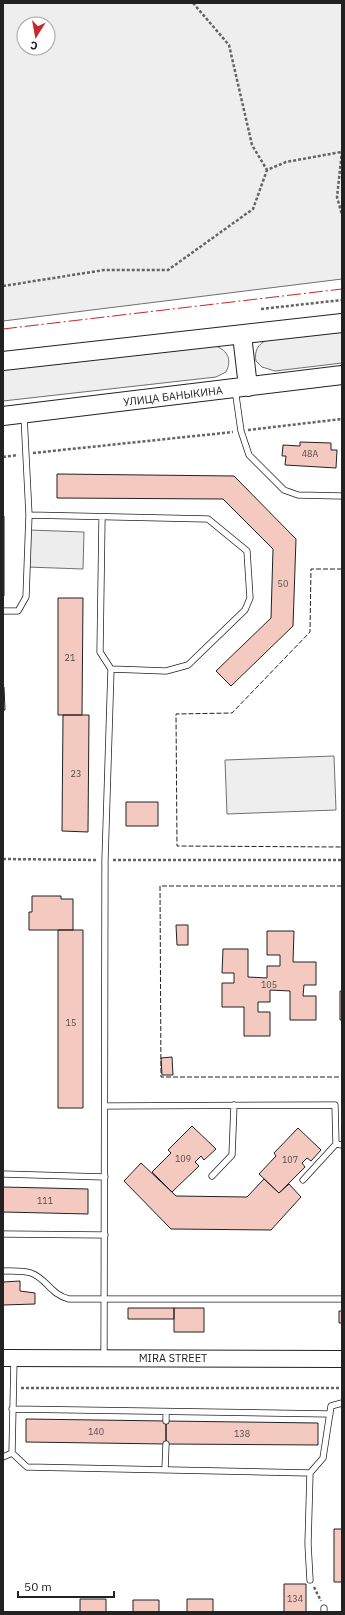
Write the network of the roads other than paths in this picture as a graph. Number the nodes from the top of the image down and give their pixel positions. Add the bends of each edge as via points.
1 (342, 323) edge
2 (242, 335) junction
3 (3, 361) edge
4 (342, 375) edge
5 (241, 387) junction
6 (24, 414) junction
7 (3, 416) edge
8 (342, 496) edge
9 (29, 516) junction
10 (102, 518) junction
11 (3, 611) edge
12 (111, 669) junction
13 (234, 1105) junction
14 (105, 1106) junction
15 (339, 1144) edge
16 (3, 1174) edge
17 (212, 1176) dead end
18 (105, 1177) junction
19 (303, 1180) dead end
20 (3, 1234) edge
21 (105, 1235) junction
22 (3, 1271) edge
23 (105, 1299) junction
24 (342, 1299) edge
25 (8, 1358) edge
26 (104, 1358) junction
27 (342, 1359) edge
28 (342, 1402) edge
29 (12, 1409) junction
30 (166, 1412) junction
31 (330, 1414) junction
32 (166, 1421) dead end
33 (166, 1444) dead end
34 (12, 1453) junction
35 (3, 1457) edge
36 (165, 1470) junction
37 (310, 1473) junction
38 (310, 1580) road end

1 - 2 main road
2 - 3 main road
2 - 5 main road
4 - 5 main road, УЛИЦА БАНЫКИНА
5 - 6 main road, УЛИЦА БАНЫКИНА
5 - 8 lane via 241,431 250,455 284,490 298,496
6 - 7 main road, УЛИЦА БАНЫКИНА
6 - 9 lane
9 - 10 lane
9 - 11 lane via 26,597 18,611
10 - 12 lane via 100,652
10 - 12 lane via 208,519 247,551 249,575 250,598 245,610 188,665 166,671
12 - 14 lane via 105,860
13 - 14 lane
13 - 15 lane via 335,1105
13 - 17 lane via 232,1155
14 - 18 lane
15 - 19 lane
16 - 18 lane
18 - 21 lane
20 - 21 lane
21 - 23 lane
22 - 23 lane via 32,1273 61,1297
23 - 24 lane
23 - 26 lane
25 - 26 main road, MIRA STREET
25 - 29 lane
26 - 27 main road, MIRA STREET
28 - 31 lane via 331,1406
29 - 30 lane
29 - 34 lane
30 - 31 lane
30 - 32 lane
31 - 37 lane via 323,1458
33 - 36 lane
34 - 35 lane
34 - 36 lane via 27,1467
36 - 37 lane
37 - 38 lane

